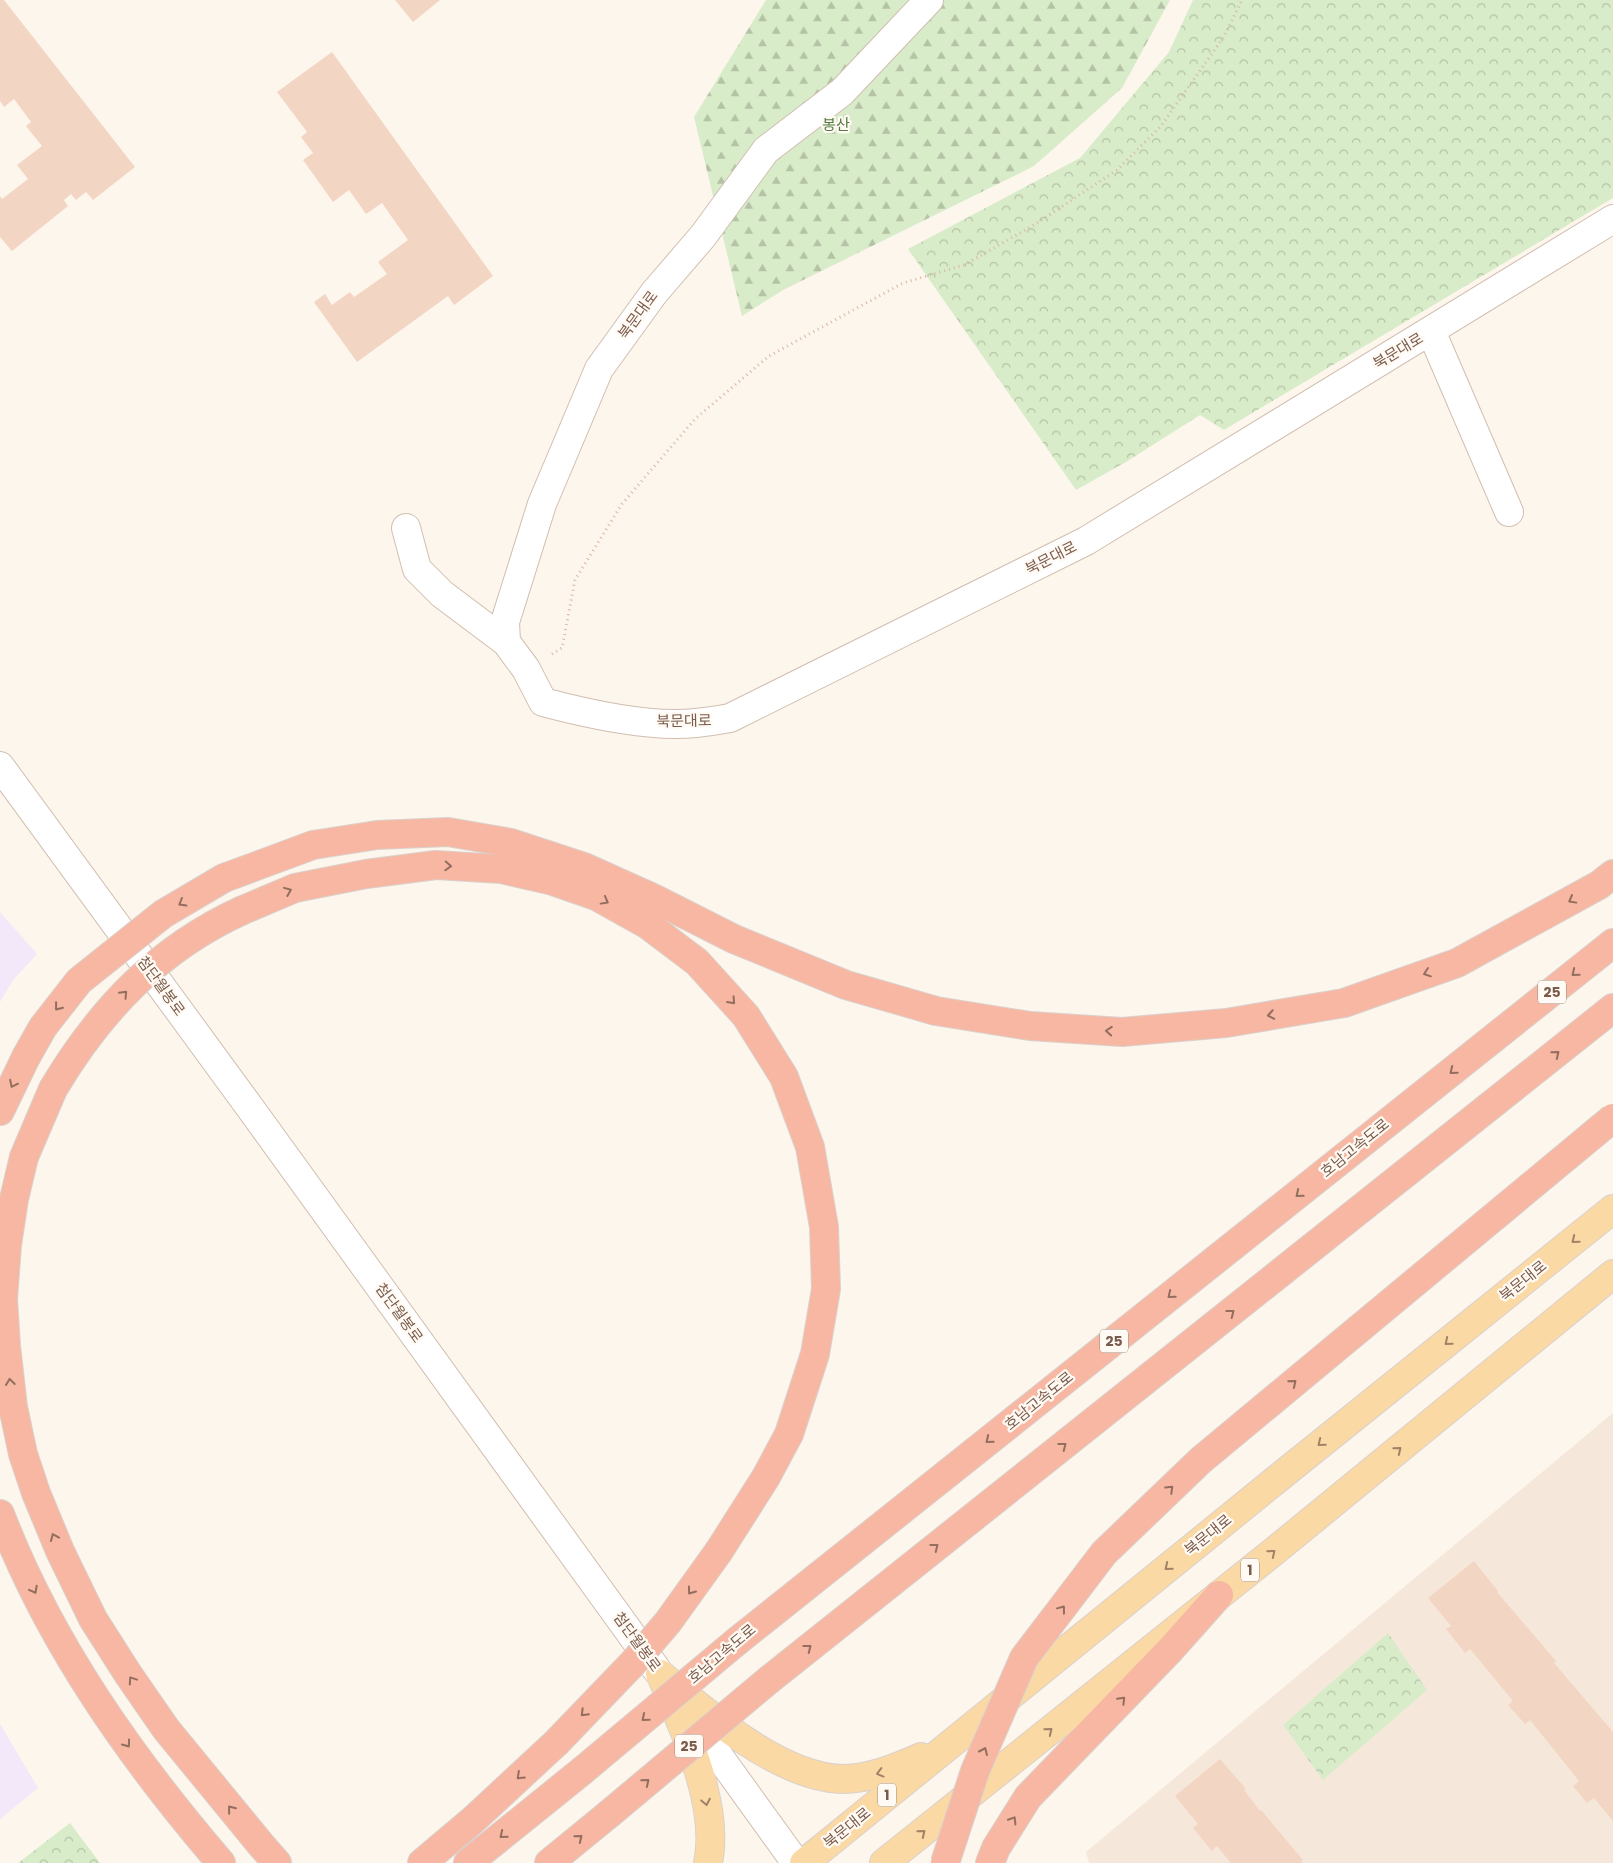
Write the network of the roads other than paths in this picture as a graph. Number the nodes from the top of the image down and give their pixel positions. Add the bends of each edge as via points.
1 (930, 0) edge
2 (1613, 219) edge
3 (1431, 331) junction
4 (1509, 512) dead end
5 (406, 528) dead end
6 (506, 642) junction
7 (0, 766) edge
8 (0, 795) edge
9 (27, 802) junction
10 (1613, 874) edge
11 (1613, 943) edge
12 (1613, 1008) edge
13 (0, 1111) edge
14 (1613, 1118) edge
15 (1613, 1209) edge
16 (1613, 1274) edge
17 (0, 1514) edge
18 (1219, 1595) junction
19 (660, 1674) junction
20 (970, 1728) junction
21 (221, 1863) edge
22 (277, 1863) edge
23 (422, 1863) edge
24 (468, 1863) edge
25 (549, 1863) edge
26 (708, 1863) edge
27 (796, 1863) edge
28 (804, 1863) edge
29 (884, 1863) edge
30 (945, 1863) edge
31 (990, 1863) edge

1 - 6 street, 북문대로 via 842,92 766,150 599,369 542,504 505,622
2 - 3 street, 북문대로
3 - 4 street
3 - 6 street, 북문대로 via 1086,541 730,718 694,724 660,723 543,702 526,669
5 - 6 street via 417,568 442,594
7 - 9 street, 첨단월봉로
8 - 9 street
9 - 19 street, 첨단월봉로
10 -> 13 highway, bridge via 1599,885 1458,963 1344,1003 1226,1023 1122,1032 1030,1026 936,1011 846,985 734,939 584,867 511,843 448,832 377,835 313,845 224,878 163,914 79,981 43,1027
11 -> 24 highway, 호남고속도로 / 25, bridge via 736,1642
25 -> 12 highway, 25, bridge via 770,1679
30 -> 14 highway, bridge via 975,1771 1024,1658 1104,1554 1201,1460
15 -> 20 main road, 북문대로 / 1
18 -> 16 main road, 1
17 -> 21 highway via 17,1558 57,1635 101,1708
29 -> 18 main road, 1
31 -> 18 highway via 1028,1797
20 -> 19 main road via 895,1769 842,1779 818,1775 792,1766 722,1726
19 -> 26 main road via 703,1786 709,1820
19 - 27 street, 첨단월봉로
20 - 28 main road, 북문대로 / 1
22 -> 23 highway, bridge via 166,1729 128,1674 93,1619 36,1493 23,1454 6,1346 3,1299 14,1199 24,1157 53,1089 74,1054 128,989 189,938 217,921 295,888 436,865 501,868 553,880 596,896 648,925 698,962 746,1016 784,1077 810,1147 824,1227 826,1289 815,1354 789,1434 719,1551 634,1663 556,1742

